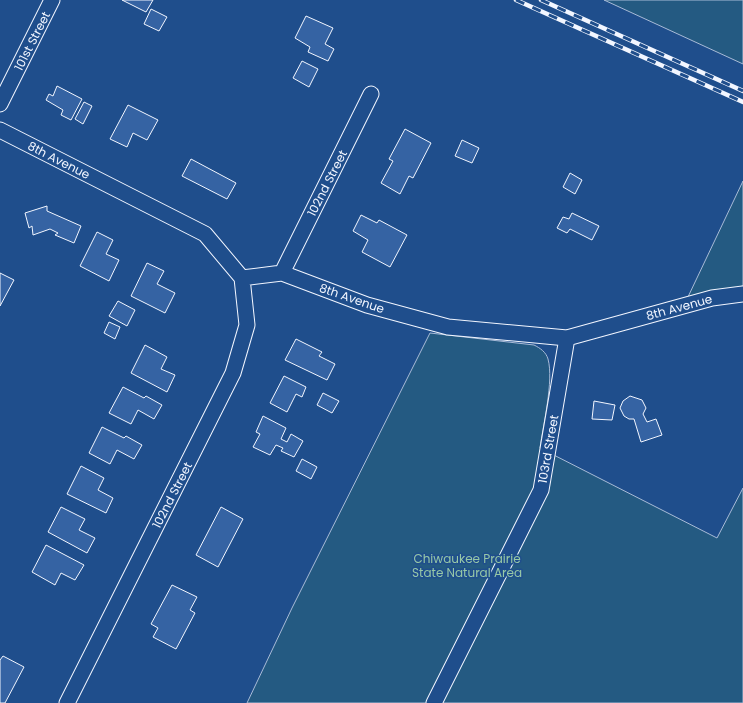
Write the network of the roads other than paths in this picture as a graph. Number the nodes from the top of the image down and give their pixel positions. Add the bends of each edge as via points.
1 (52, 0) edge
2 (371, 94) dead end
3 (0, 104) edge
4 (0, 130) edge
5 (282, 273) junction
6 (242, 278) junction
7 (743, 294) edge
8 (567, 338) junction
9 (67, 703) edge
10 (434, 703) edge

1 - 3 street, 101st Street
2 - 5 street, 102nd Street
4 - 6 street, 8th Avenue via 205,234
5 - 6 street, 8th Avenue
5 - 8 street, 8th Avenue via 367,305 448,326
6 - 9 street, 102nd Street via 247,325 232,373
7 - 8 street, 8th Avenue via 712,298
8 - 10 street, 103rd Street via 541,490

